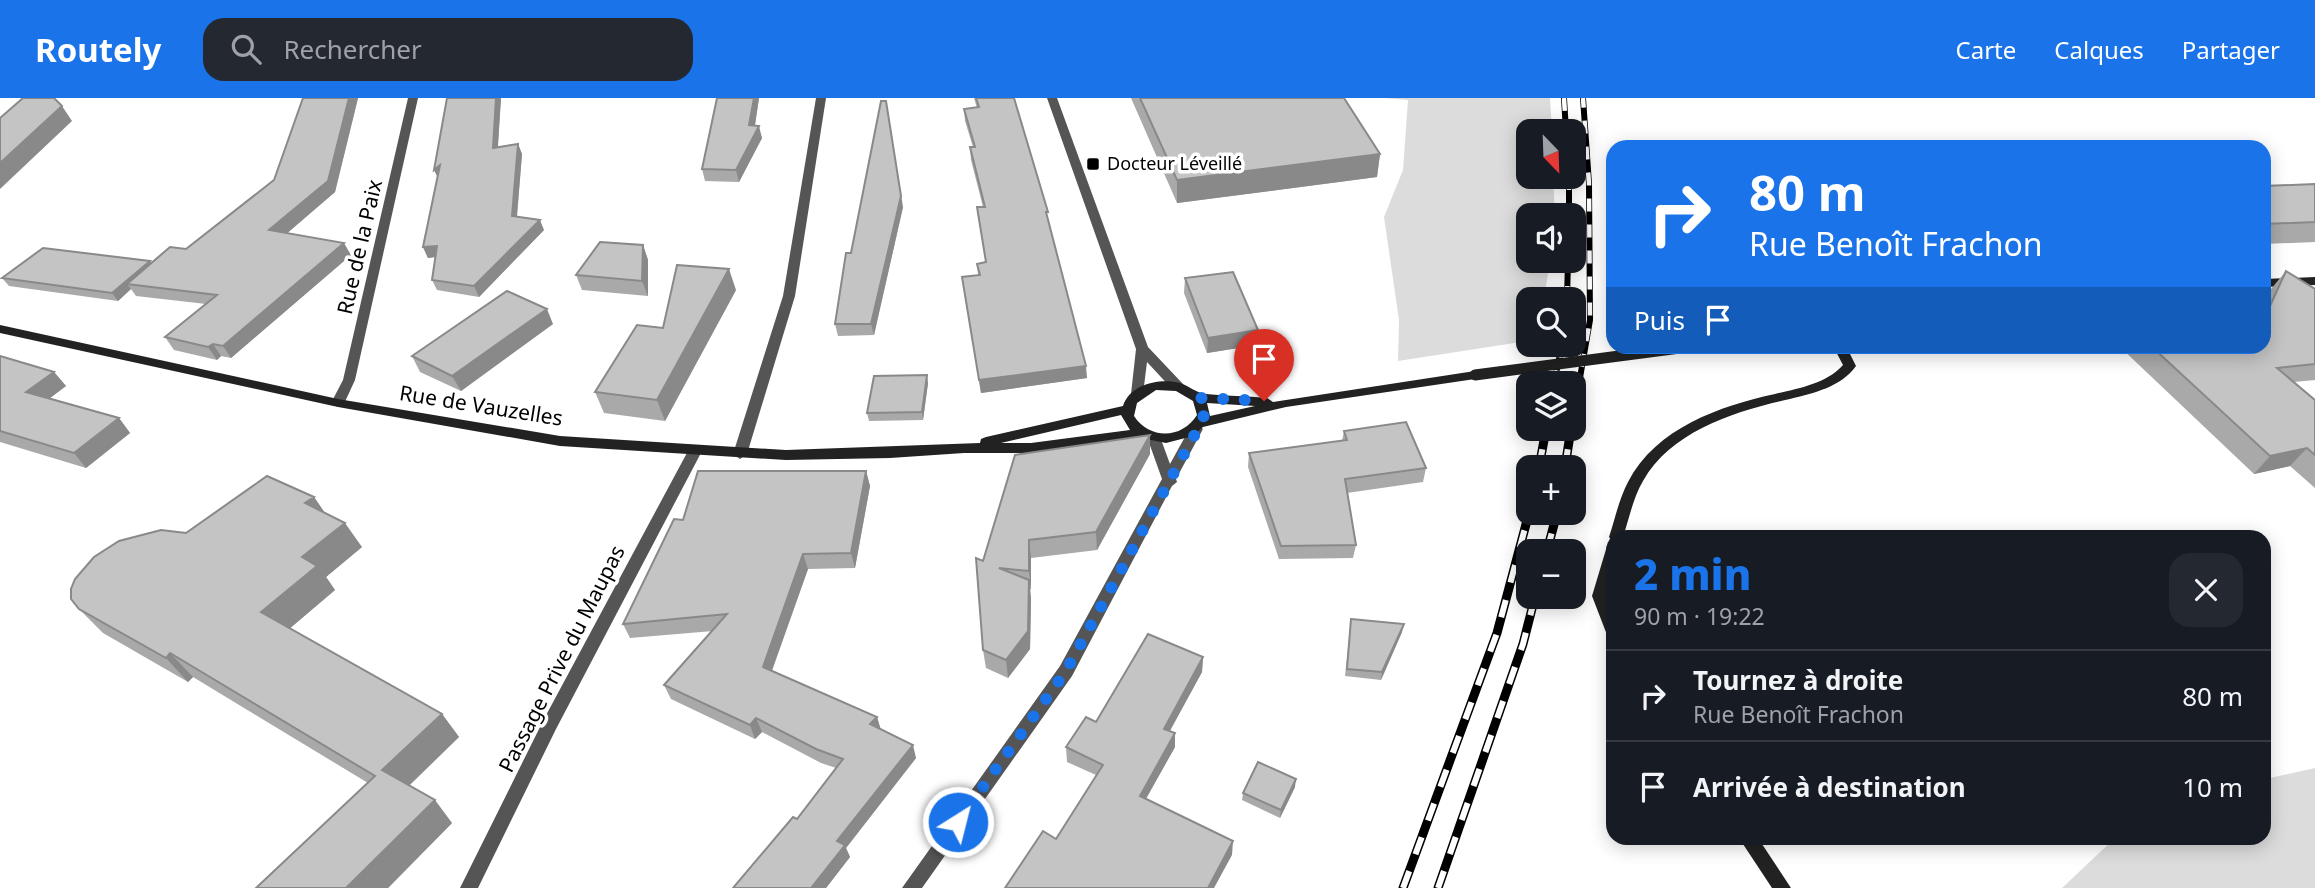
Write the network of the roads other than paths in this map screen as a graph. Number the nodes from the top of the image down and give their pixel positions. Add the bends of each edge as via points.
1 (413, 98) edge
2 (821, 98) edge
3 (1052, 98) edge
4 (2315, 281) edge
5 (2271, 283) edge
6 (0, 329) edge
7 (1142, 349) junction
8 (1632, 354) edge
9 (1843, 354) edge
10 (1178, 387) junction
11 (1138, 394) junction
12 (1199, 398) junction
13 (1286, 402) junction
14 (338, 403) junction
15 (1128, 409) junction
16 (1198, 426) junction
17 (1148, 435) junction
18 (964, 448) junction
19 (695, 451) junction
20 (740, 454) junction
21 (1170, 482) junction
22 (1618, 530) edge
23 (1606, 575) edge
24 (1606, 613) edge
25 (1753, 845) edge
26 (469, 888) edge
27 (911, 888) edge
28 (1782, 888) edge

1 - 14 street, Rue de la Paix via 349,380
2 - 20 street via 789,296
3 - 7 street
4 - 5 main road
6 - 14 main road, Rue de Vauzelles
7 - 10 street
7 - 11 street
8 - 13 main road, bridge
9 - 22 main road via 1850,366 1842,376 1718,415 1667,443 1636,480
10 - 11 main road via 1156,386
10 - 12 main road
11 - 15 main road
12 - 13 main road
12 - 16 main road via 1204,415
13 - 16 main road
14 - 19 main road, Rue de Vauzelles via 560,441
15 - 17 main road via 1130,422
15 - 18 main road, Rue de Vauzelles
16 - 17 main road via 1177,438
16 - 21 street
17 - 18 main road, Rue de Vauzelles via 1031,448
17 - 21 street
18 - 20 main road, Rue de Vauzelles
19 - 20 main road, Rue de Vauzelles
19 - 26 street, Passage Prive du Maupas
21 - 27 street via 1066,671
23 - 24 main road via 1600,596
25 - 28 main road

